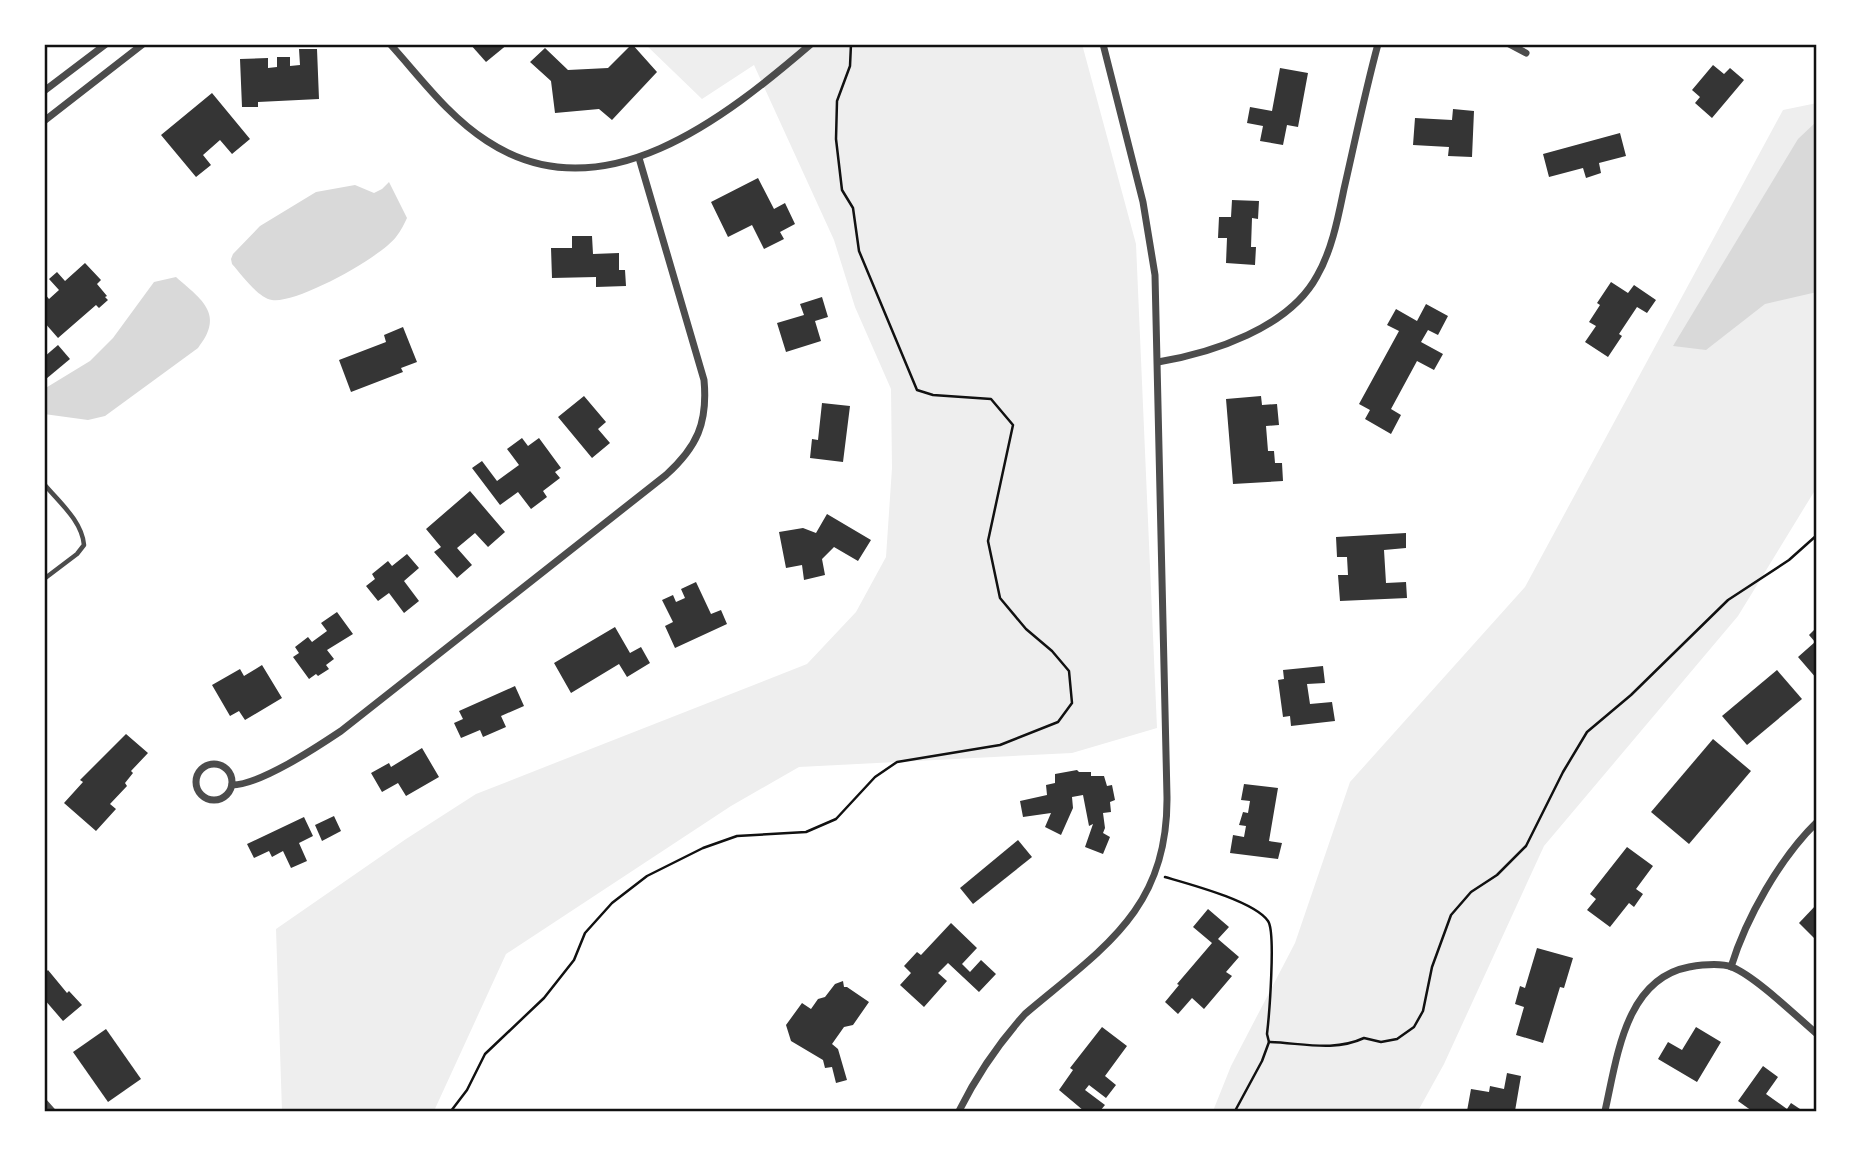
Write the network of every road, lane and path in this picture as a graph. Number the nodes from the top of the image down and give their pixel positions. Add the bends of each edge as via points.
1 (106, 44) edge
2 (143, 44) edge
3 (390, 44) edge
4 (811, 44) edge
5 (851, 44) edge
6 (1103, 44) edge
7 (1378, 44) edge
8 (1509, 44) edge
9 (1526, 53) dead end
10 (44, 91) edge
11 (44, 121) edge
12 (639, 158) junction
13 (1158, 362) junction
14 (44, 484) edge
15 (1817, 535) edge
16 (44, 579) edge
17 (232, 785) junction
18 (1817, 822) edge
19 (1155, 874) junction
20 (1731, 967) junction
21 (1817, 1034) edge
22 (1269, 1042) junction
23 (44, 1101) edge
24 (52, 1111) edge
25 (451, 1111) edge
26 (959, 1111) edge
27 (1236, 1111) edge
28 (1605, 1111) edge

1 - 10 street
2 - 11 street
3 - 12 street via 452,113 498,148 535,162 569,167 605,166
4 - 12 street via 744,99
5 - 25 path via 850,66 836,101 836,139 842,190 853,208 859,251 917,390 991,399 1013,425 988,541 1000,598 1069,671 1072,703 1058,722 1000,745 897,762 875,777 836,819 806,832 737,836 647,876 612,903 585,933 574,960 544,998 485,1054
6 - 13 street via 1152,246
7 - 13 street via 1338,216 1317,277 1298,300 1250,334 1188,357
8 - 9 street
12 - 17 street via 704,380 704,418 692,448 666,475 341,731 249,782
13 - 19 street via 1167,816
14 - 16 lane via 72,517 84,545
15 - 22 path via 1789,560 1728,600 1587,732 1526,846 1451,915 1432,967 1423,1011 1414,1027 1397,1039 1381,1042 1364,1038 1336,1046
17 - 17 street via 231,776 218,764 209,764 196,776 198,793 205,799 222,799
18 - 20 street via 1755,910
19 - 22 path via 1223,895 1268,920
19 - 26 street via 1124,928 1025,1014 999,1044
20 - 21 street
20 - 28 street via 1677,969 1656,980 1623,1032
22 - 27 path
23 - 24 street

